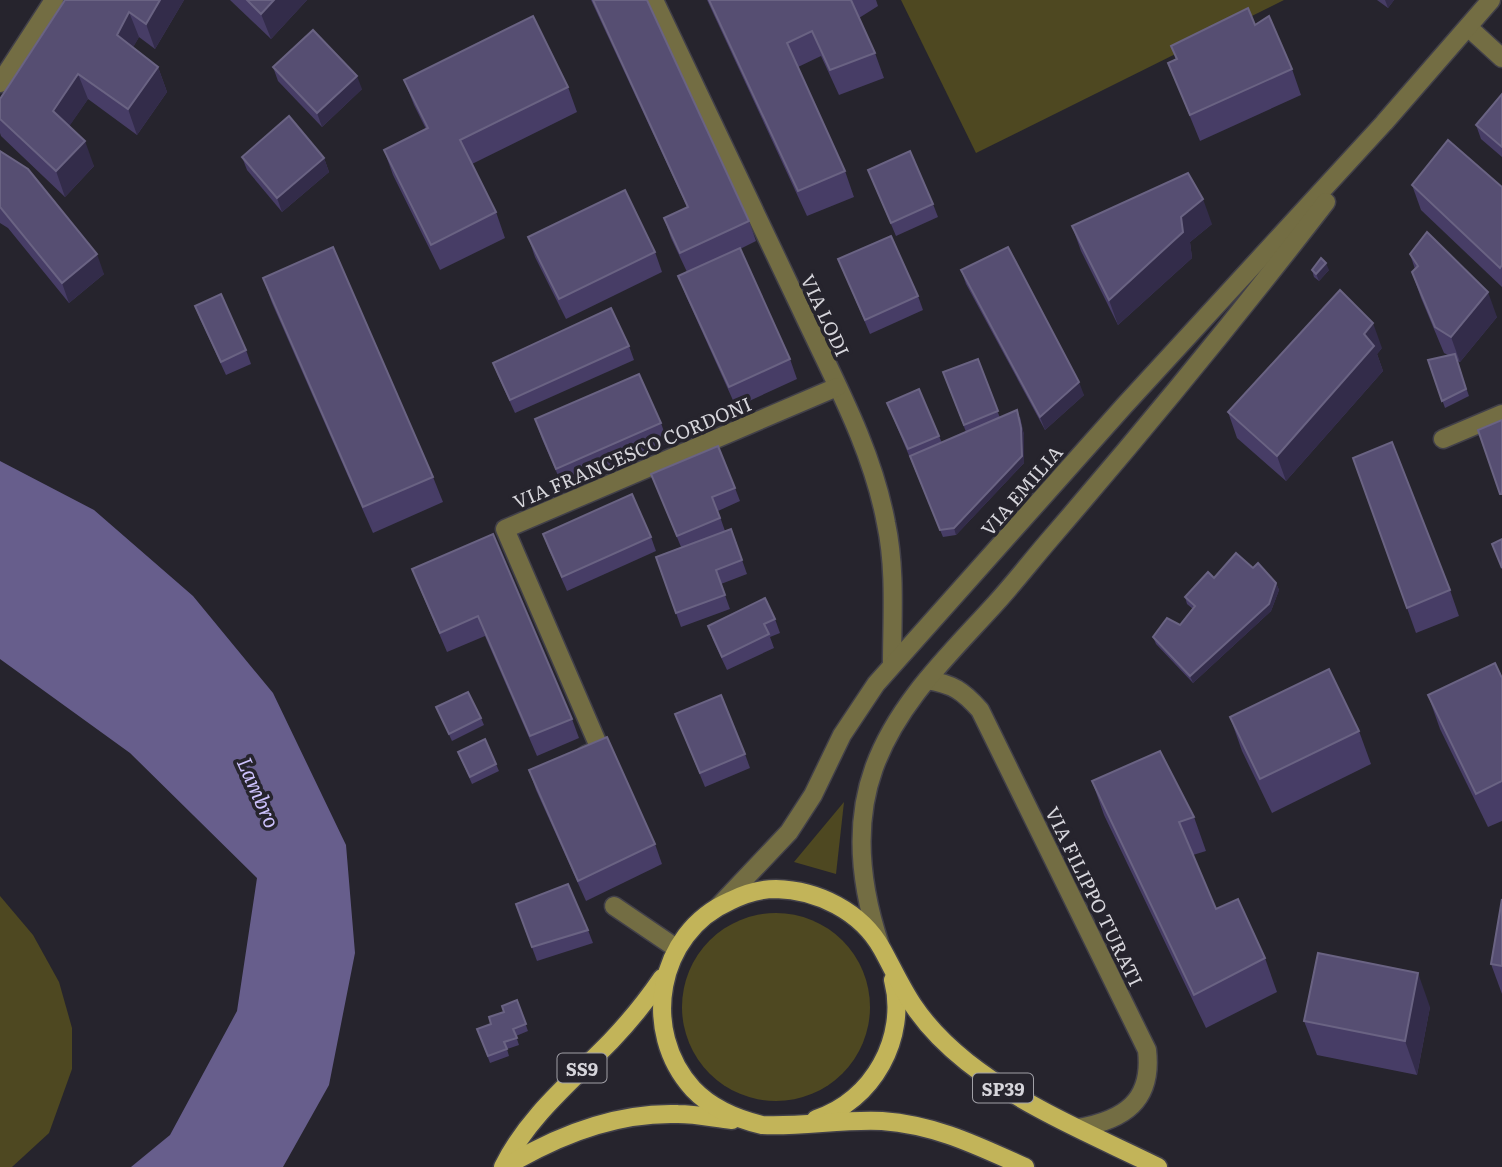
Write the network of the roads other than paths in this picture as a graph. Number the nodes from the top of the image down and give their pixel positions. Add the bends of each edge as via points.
1 (54, 0) edge
2 (654, 0) edge
3 (1491, 0) edge
4 (1468, 27) junction
5 (1502, 58) edge
6 (0, 83) edge
7 (1384, 123) junction
8 (837, 387) junction
9 (1502, 414) edge
10 (1443, 439) dead end
11 (891, 665) junction
12 (927, 680) junction
13 (564, 765) edge
14 (614, 906) dead end
15 (719, 906) junction
16 (676, 948) junction
17 (884, 954) junction
18 (666, 973) junction
19 (746, 1121) junction
20 (796, 1125) junction
21 (1078, 1128) junction
22 (504, 1167) edge
23 (1025, 1167) edge
24 (1158, 1167) edge

1 - 6 street
2 - 8 street, VIA LODI
3 - 4 street, VIA EMILIA
4 - 5 street
4 - 7 street, VIA EMILIA
7 - 11 street, VIA EMILIA
7 - 12 street, VIA EMILIA via 1169,400
8 - 11 street, VIA LODI via 863,447 887,523 893,586
8 - 13 street, VIA FRANCESCO CORDONI via 505,530 600,749
9 - 10 street
11 - 15 street, VIA EMILIA via 853,716 789,832
12 - 17 street, VIA EMILIA via 886,741 866,796 863,880
12 - 21 street, VIA FILIPPO TURATI via 948,683 980,710 1147,1050 1144,1087 1132,1106 1104,1124
14 - 16 street
15 - 16 main road, SP39
15 - 17 main road, SP39 via 745,894 802,891 853,915
16 - 18 main road, SP39
17 - 20 main road, SP39 via 897,996 895,1032 882,1066 860,1094 830,1114
17 - 21 main road, SP39 via 927,1025 965,1060 1019,1097
18 - 19 main road, SP39 via 661,1004 664,1035 675,1064 693,1089 717,1109
18 - 22 main road, SS9 via 639,1011 527,1128
19 - 20 main road, SP39
19 - 22 main road, SS9 via 678,1114 628,1118 565,1136
20 - 23 main road, SP39 via 879,1121 927,1127
21 - 24 main road, SP39

